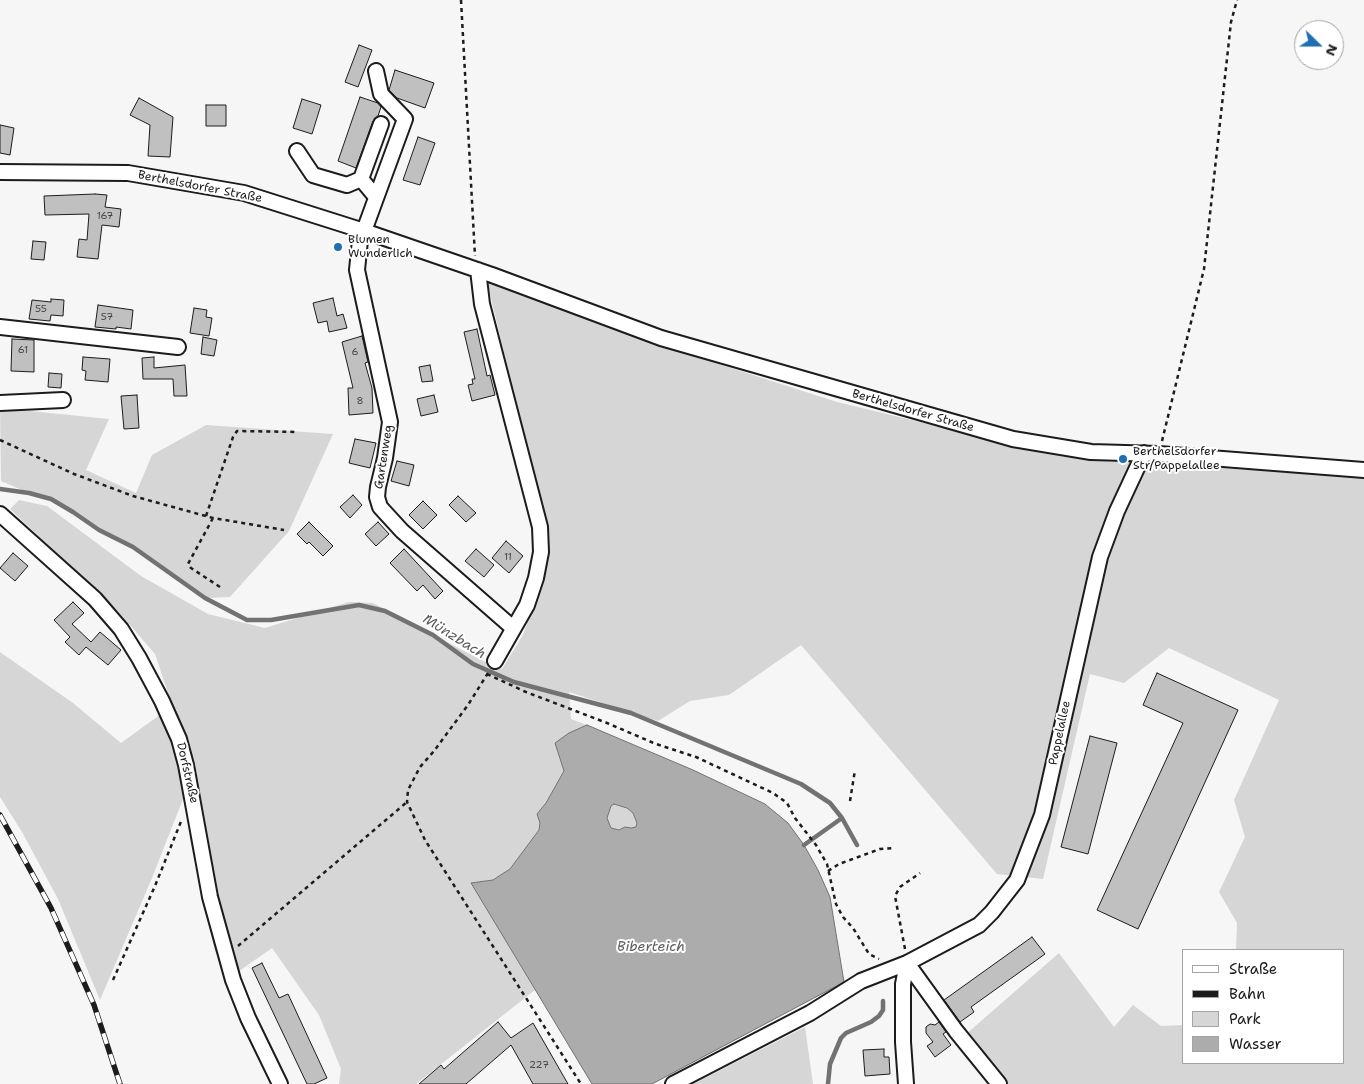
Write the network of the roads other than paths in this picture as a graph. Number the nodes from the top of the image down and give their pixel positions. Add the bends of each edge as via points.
1 (376, 71) dead end
2 (381, 124) dead end
3 (296, 152) dead end
4 (0, 172) edge
5 (361, 179) junction
6 (376, 198) junction
7 (363, 230) junction
8 (478, 270) junction
9 (0, 327) edge
10 (178, 347) dead end
11 (63, 400) dead end
12 (0, 403) edge
13 (1144, 454) junction
14 (1364, 470) edge
15 (0, 514) edge
16 (513, 628) junction
17 (495, 661) dead end
18 (902, 965) junction
19 (280, 1084) edge
20 (673, 1084) edge
21 (906, 1084) edge
22 (999, 1084) edge

1 - 6 street, Gartenweg via 380,94 406,119
2 - 5 street
3 - 5 street via 313,175 347,185
4 - 7 street, Berthelsdorfer Straße via 128,172 244,193
5 - 6 street
6 - 7 street, Gartenweg
7 - 8 street, Berthelsdorfer Straße
7 - 16 street, Gartenweg via 357,270 390,422 378,487 380,507 402,531
8 - 13 street, Berthelsdorfer Straße via 661,338 1013,439 1091,452
8 - 16 street via 482,304 540,526 541,552 536,578 527,605
9 - 10 street
11 - 12 street
13 - 14 street, Berthelsdorfer Straße
13 - 18 street, Pappelallee via 1100,557 1042,815 1017,880 978,925
15 - 19 street, Dorfstraße via 95,598 121,629 170,717 179,739 193,798 209,888 232,980
16 - 17 street
18 - 20 street, Pappelallee via 861,981 810,1013
18 - 21 street
18 - 22 street

